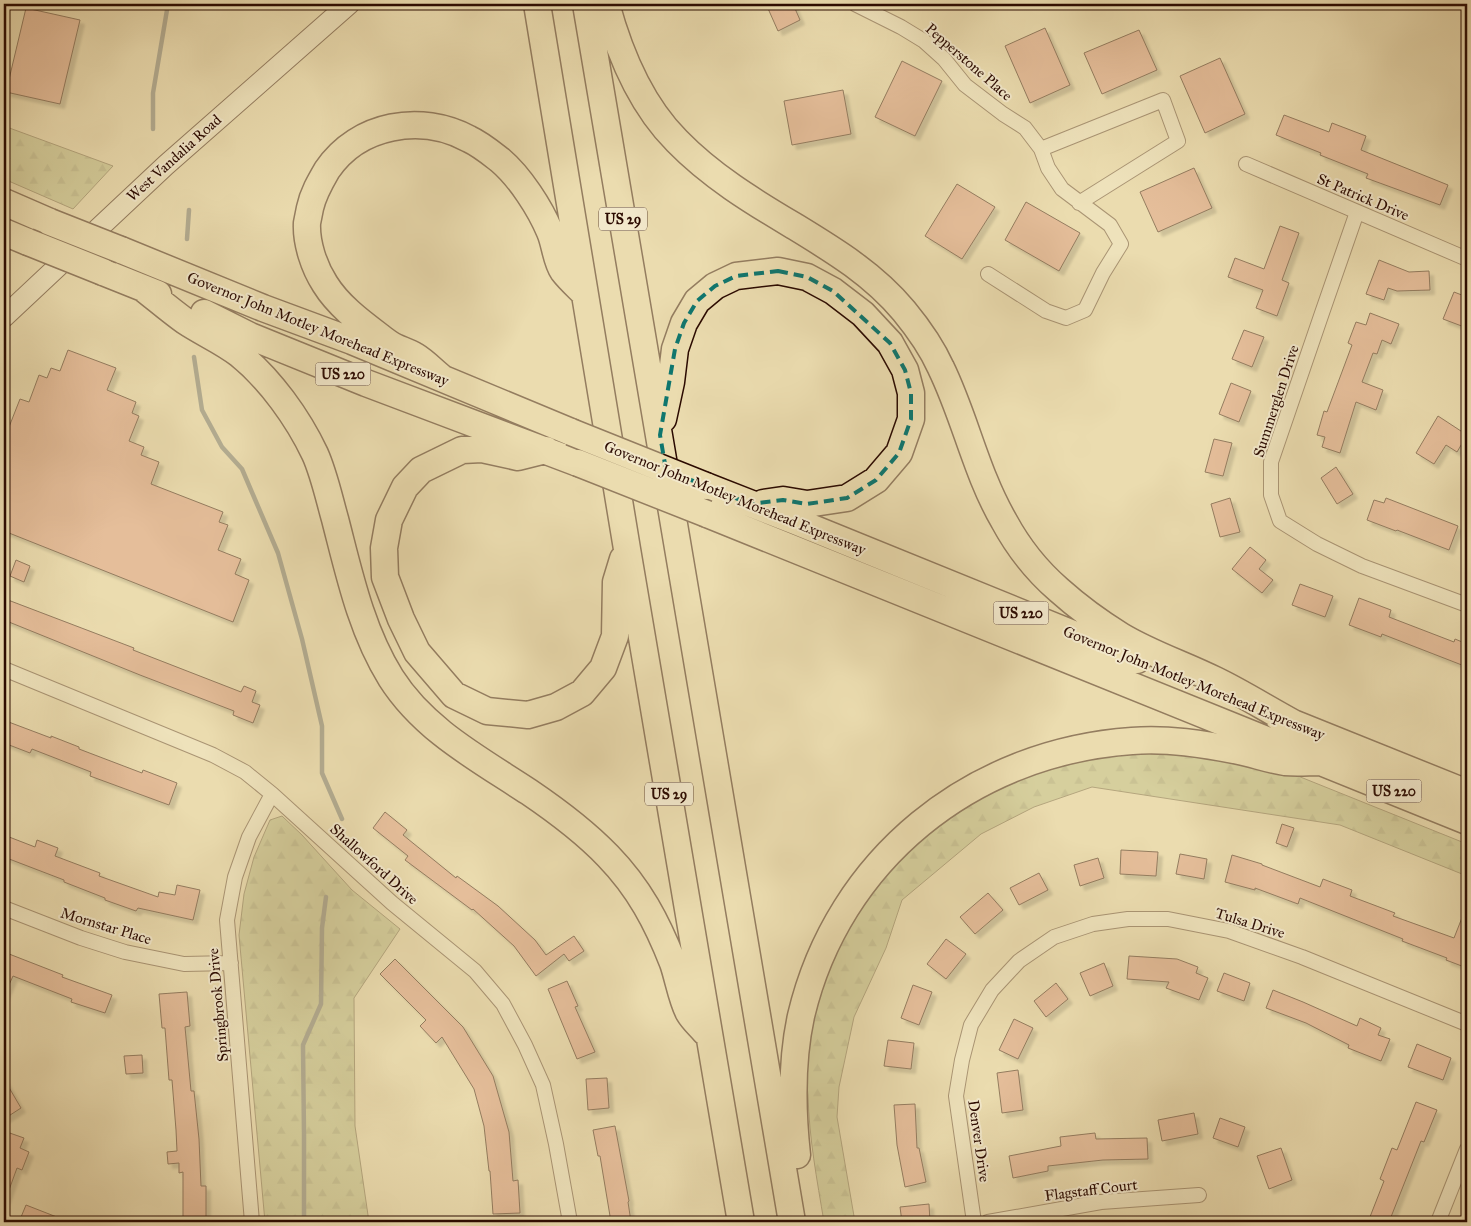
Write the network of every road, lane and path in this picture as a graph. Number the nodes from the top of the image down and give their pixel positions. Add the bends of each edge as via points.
1 (349, 4) edge
2 (537, 4) edge
3 (586, 4) edge
4 (606, 4) edge
5 (855, 4) edge
6 (1041, 149) junction
7 (1246, 164) dead end
8 (4, 202) edge
9 (1079, 203) junction
10 (1357, 212) junction
11 (4, 232) edge
12 (1467, 259) edge
13 (988, 274) dead end
14 (143, 288) junction
15 (584, 293) junction
16 (4, 317) edge
17 (442, 378) junction
18 (660, 435) junction
19 (546, 450) junction
20 (750, 504) junction
21 (627, 549) junction
22 (1467, 605) edge
23 (4, 669) edge
24 (1293, 723) junction
25 (1321, 762) junction
26 (1467, 793) edge
27 (272, 794) junction
28 (1467, 821) edge
29 (4, 908) edge
30 (1019, 961) joint
31 (230, 963) junction
32 (1467, 1024) edge
33 (711, 1040) junction
34 (1467, 1149) edge
35 (1199, 1195) dead end
36 (252, 1222) edge
37 (570, 1222) edge
38 (742, 1222) edge
39 (792, 1222) edge
40 (808, 1222) edge
41 (974, 1222) edge
42 (988, 1222) edge
43 (1438, 1222) edge

1 - 16 main road, West Vandalia Road via 166,165
2 - 15 highway, US 29
3 - 18 highway, US 29
4 - 24 highway via 628,69 652,110 675,139 742,195 857,266 904,310 941,367 1003,520 1036,567 1058,590 1122,637 1215,680
5 - 6 street, Pepperstone Place via 924,41 965,85 1025,128
6 - 9 street, Pepperstone Place via 1048,168 1062,189
6 - 9 street via 1163,100 1178,141
7 - 10 street, St Patrick Drive
8 - 17 highway, Governor John Motley Morehead Expressway / US 220, bridge
9 - 13 street, Pepperstone Place via 1110,226 1121,244 1085,310 1066,318 1046,311
10 - 12 street, St Patrick Drive
10 - 22 street, Summerglen Drive via 1272,462 1271,495 1280,521 1317,544 1362,566
11 - 14 highway, Governor John Motley Morehead Expressway / US 220, bridge
14 - 19 highway, Governor John Motley Morehead Expressway / US 220 via 366,383
14 - 33 highway via 186,321 223,342 272,387 295,418 316,456 355,595 372,645 391,678 406,700 436,729 575,825 631,882 654,920 689,1013
15 - 17 highway via 562,270 550,232 517,178 501,161 469,139 445,130 410,125 391,127 357,140 330,166 312,199 307,223 314,263 338,301 362,323 393,346 415,356
15 - 21 highway, US 29
17 - 20 highway, Governor John Motley Morehead Expressway / US 220, bridge
18 - 20 highway via 675,349 684,323 697,301 715,286 736,276 778,271 807,277 833,291 863,314 890,343 905,370 911,393 912,419 899,453 876,480 847,498 807,504 783,500
18 - 39 highway, US 29
19 - 21 highway via 518,457 482,449 462,450 421,470 405,487 389,520 384,548 386,577 416,652 454,695 487,711 528,715 556,707 582,693 602,668 615,636 616,582
19 - 25 highway, Governor John Motley Morehead Expressway / US 220, bridge
20 - 24 highway, Governor John Motley Morehead Expressway / US 220
21 - 33 highway, US 29
23 - 27 street, Shallowford Drive via 213,755 245,772
24 - 26 highway, Governor John Motley Morehead Expressway / US 220
25 - 28 highway, Governor John Motley Morehead Expressway / US 220
25 - 40 highway via 1285,762 1239,751 1163,741 1133,741 1069,750 1035,760 977,786 948,803 897,844 874,869 840,918 824,950 801,1016 793,1113
27 - 31 street, Springbrook Drive via 249,837 235,877 228,920
27 - 37 street, Shallowford Drive via 392,903 475,971 503,1004 543,1085
29 - 31 street, Mornstar Place via 124,952 184,964
30 - 32 street, Tulsa Drive via 1054,937 1093,924 1128,919 1168,919 1229,931
30 - 41 street, Denver Drive via 992,990 971,1025 962,1060 956,1096
31 - 36 street, Springbrook Drive
33 - 38 highway, US 29
34 - 43 street
35 - 42 street, Flagstaff Court via 1101,1202

